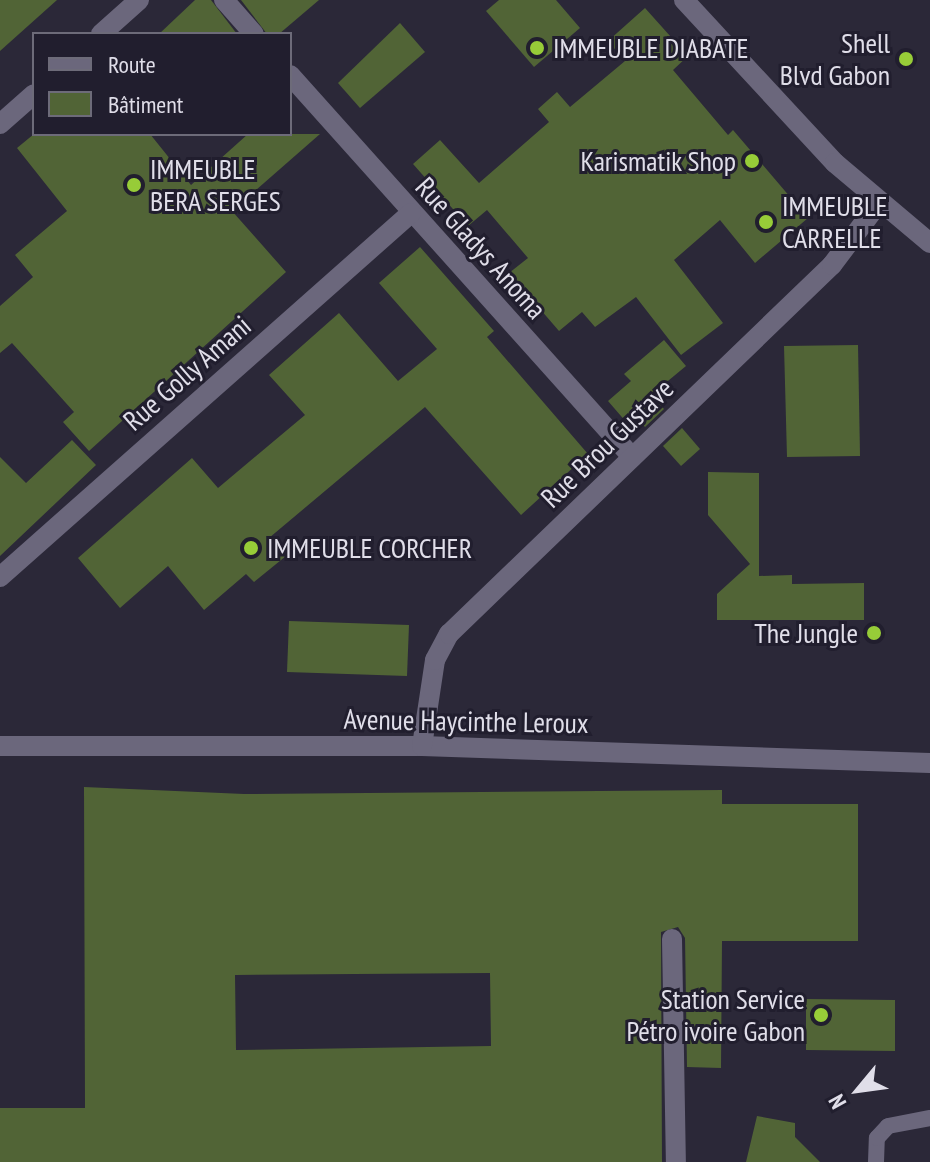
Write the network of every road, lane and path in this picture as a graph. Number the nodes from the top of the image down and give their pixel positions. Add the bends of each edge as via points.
1 (139, 0) edge
2 (224, 0) edge
3 (684, 0) edge
4 (103, 32) edge
5 (252, 32) edge
6 (292, 77) edge
7 (32, 96) edge
8 (0, 124) edge
9 (878, 204) junction
10 (411, 213) junction
11 (930, 243) edge
12 (632, 457) junction
13 (0, 577) edge
14 (0, 746) edge
15 (422, 746) junction
16 (930, 763) edge
17 (672, 939) dead end
18 (930, 1118) edge
19 (676, 1162) edge
20 (876, 1162) edge

1 - 4 street
2 - 5 street
3 - 9 street
6 - 10 street, Rue Gladys Anoma
7 - 8 street
9 - 11 street
9 - 12 street, Rue Brou Gustave via 832,265
10 - 12 street, Rue Gladys Anoma
10 - 13 street, Rue Golly Amani
12 - 15 street, Rue Brou Gustave via 449,634 435,660
14 - 15 street, Avenue Haycinthe Leroux
15 - 16 street, Avenue Haycinthe Leroux
17 - 19 street
18 - 20 lane via 888,1126 877,1138

